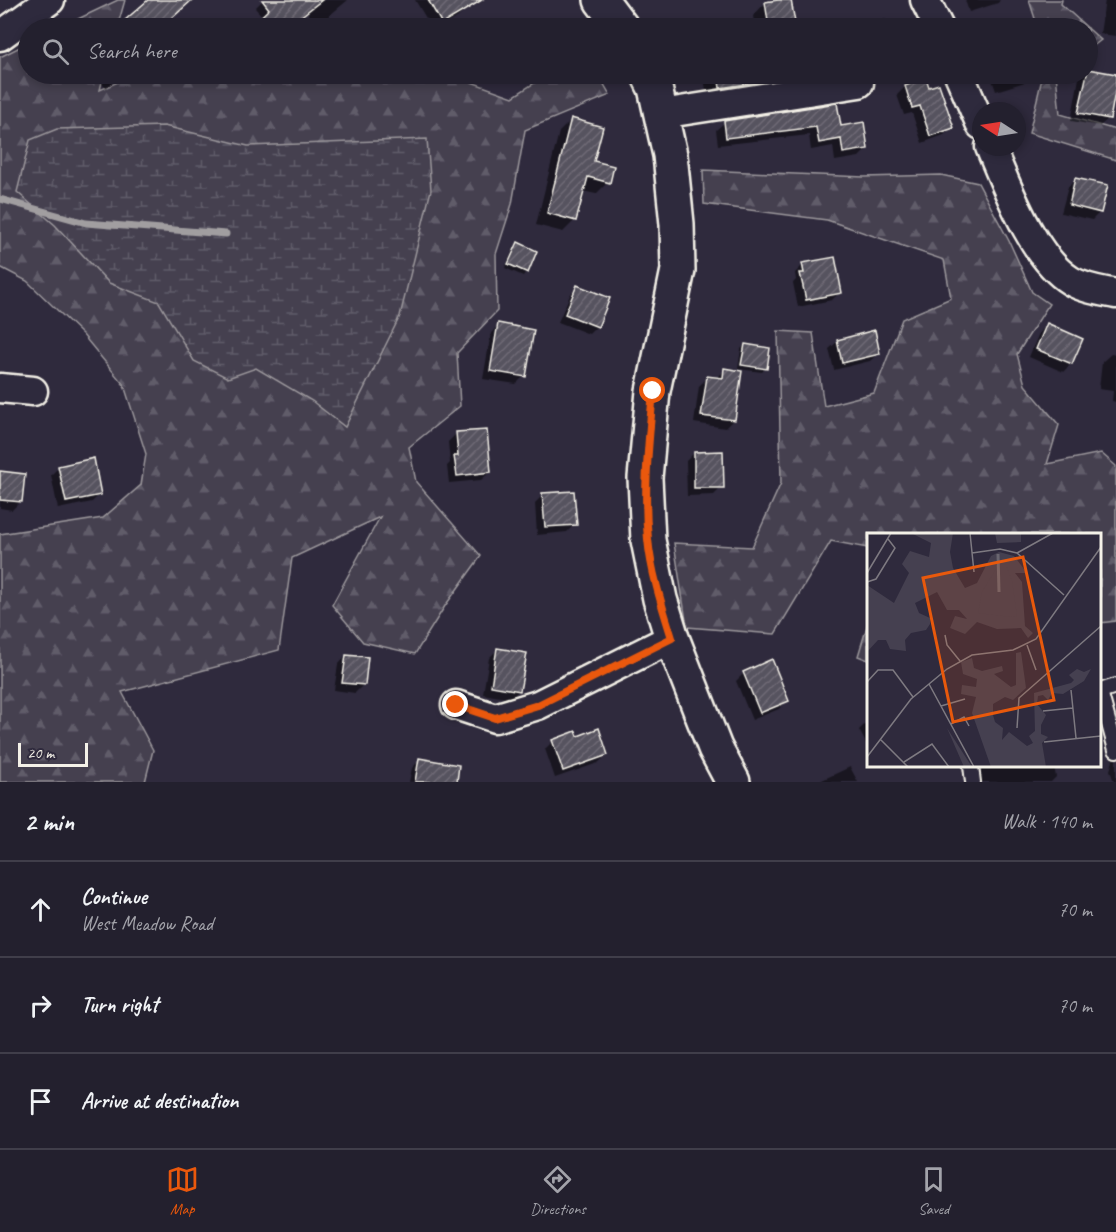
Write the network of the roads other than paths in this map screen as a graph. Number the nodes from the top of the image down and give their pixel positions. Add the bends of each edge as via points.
1 (50, 0) edge
2 (602, 0) edge
3 (924, 0) edge
4 (25, 18) edge
5 (615, 18) edge
6 (934, 18) edge
7 (18, 23) edge
8 (0, 36) edge
9 (654, 84) edge
10 (853, 84) edge
11 (963, 84) edge
12 (972, 105) edge
13 (661, 114) junction
14 (994, 156) edge
15 (1116, 294) edge
16 (0, 388) edge
17 (33, 391) dead end
18 (672, 638) junction
19 (1116, 686) edge
20 (1101, 691) edge
21 (1101, 695) edge
22 (456, 705) dead end
23 (1116, 750) edge
24 (971, 767) edge
25 (733, 782) edge
26 (973, 782) edge

1 - 4 street
2 - 5 street
3 - 6 street
7 - 8 street
9 - 13 street
10 - 13 street
11 - 12 street
13 - 18 street via 670,155 678,270 653,391 645,478 648,540
14 - 15 street via 1020,214 1052,265 1073,282
16 - 17 street
18 - 22 street via 538,705 495,718
18 - 25 street via 715,748
19 - 20 lane
21 - 23 lane
24 - 26 lane

